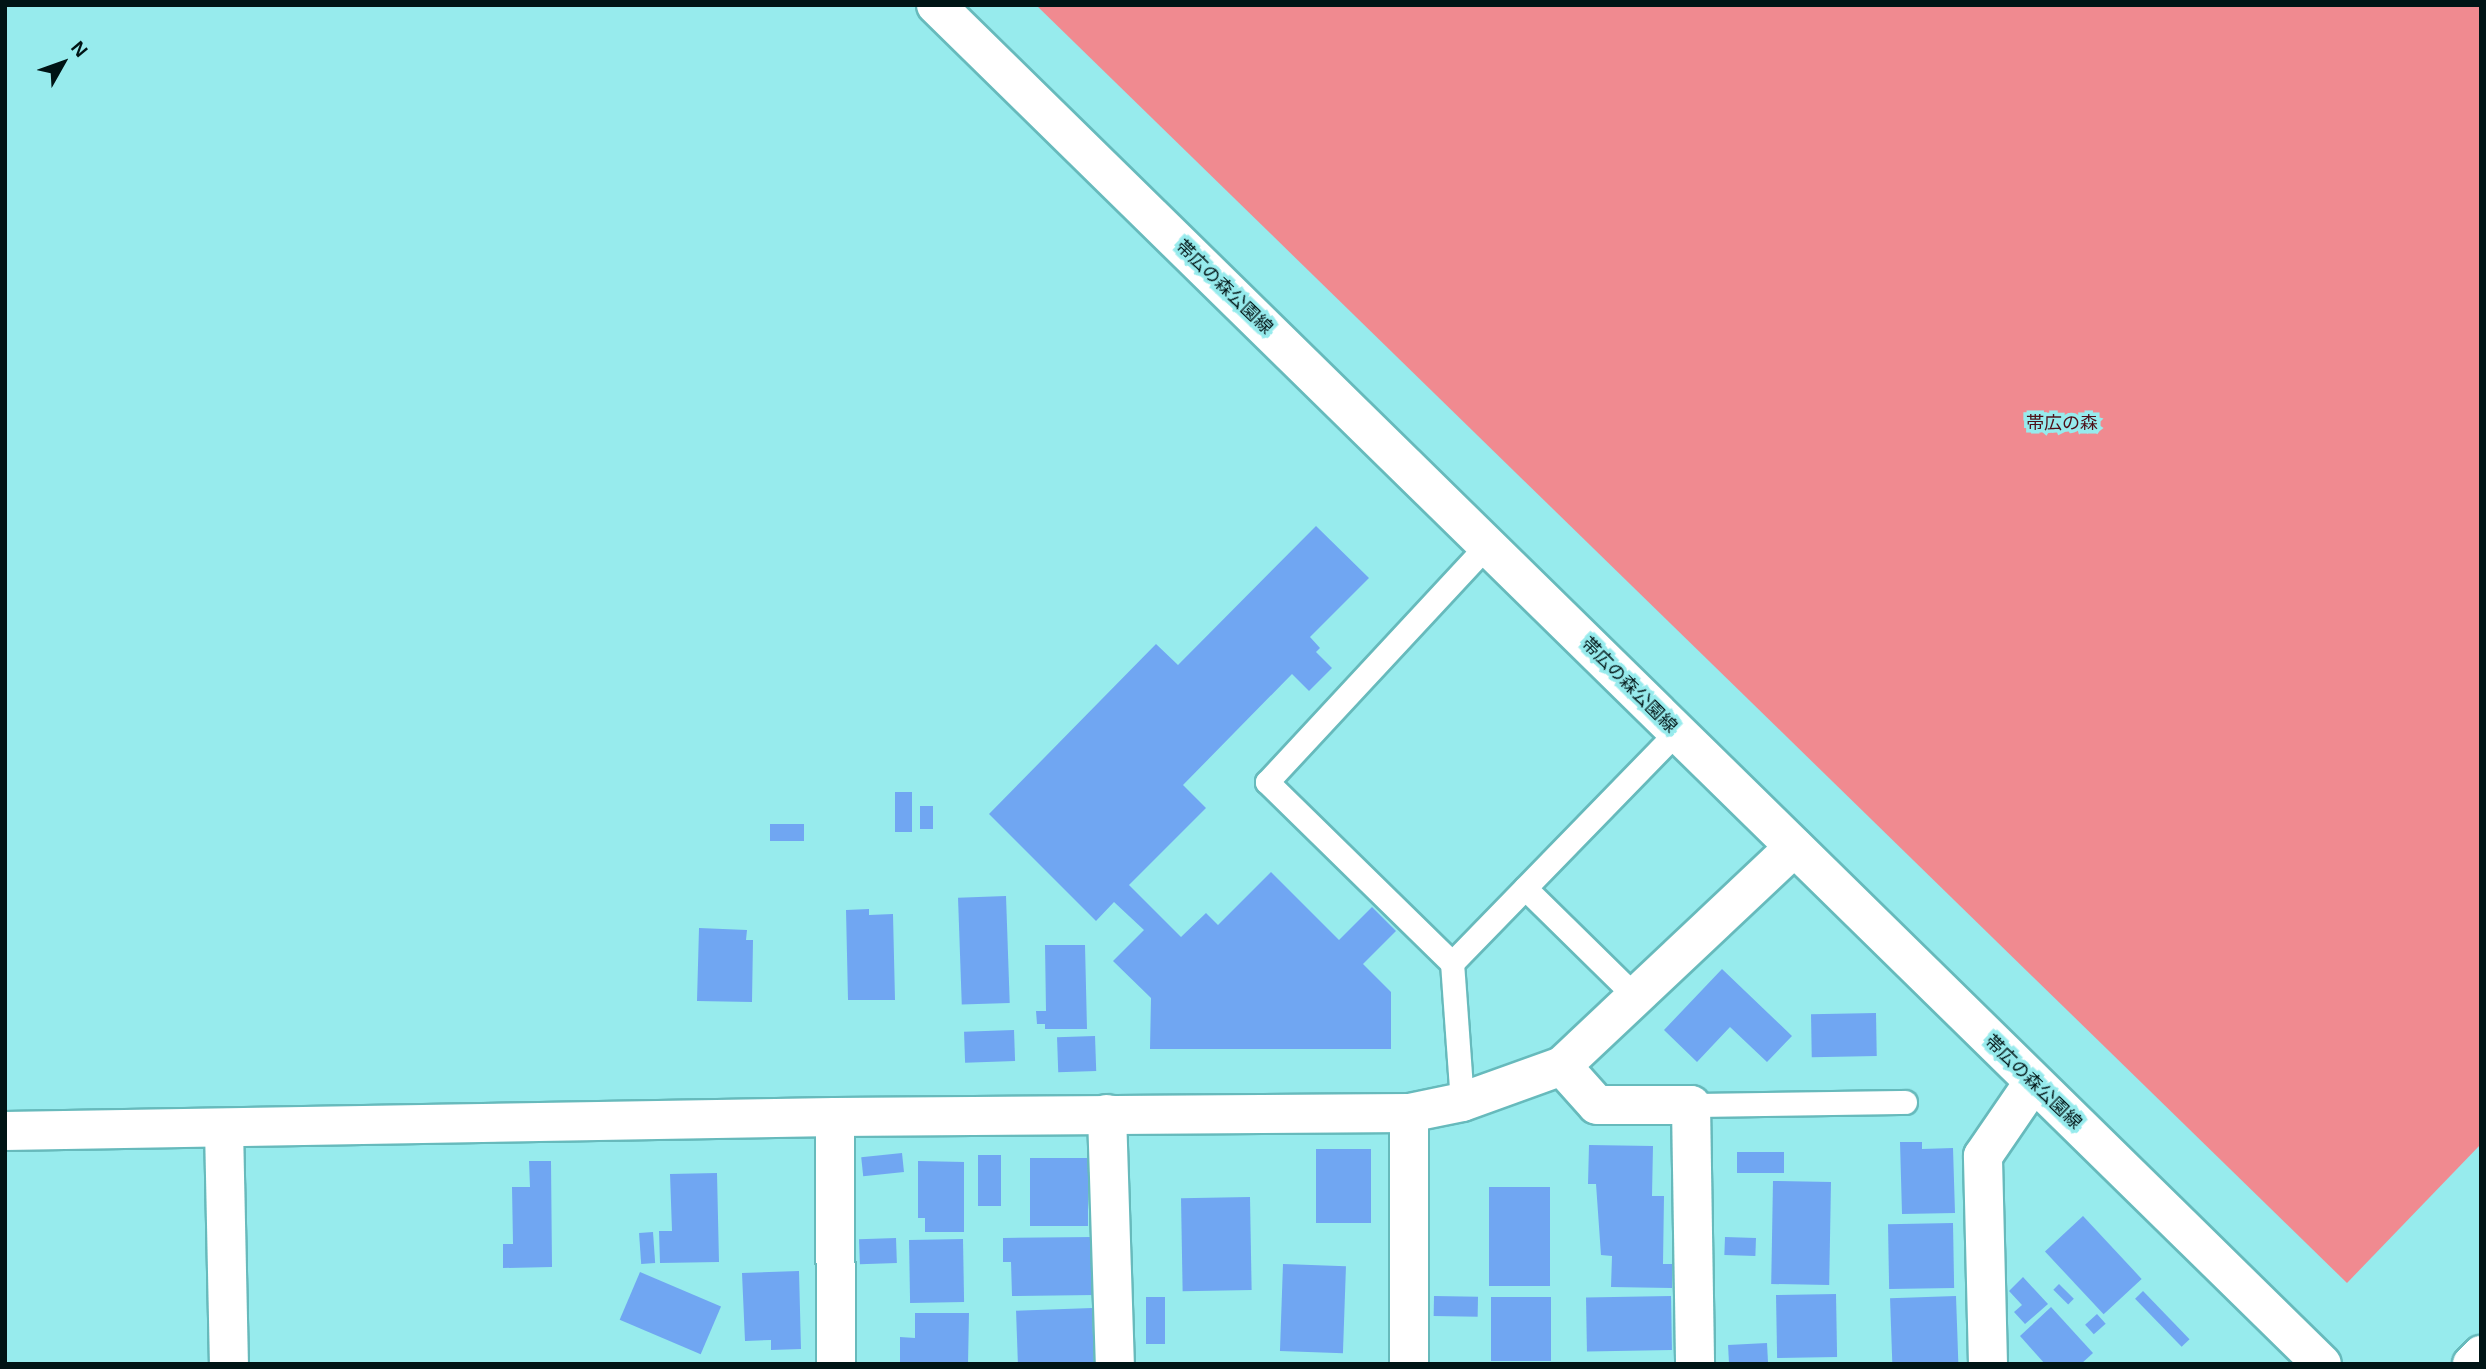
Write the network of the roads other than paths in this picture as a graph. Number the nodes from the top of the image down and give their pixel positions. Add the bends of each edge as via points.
1 (936, 5) edge
2 (1487, 545) junction
3 (1677, 732) junction
4 (1794, 847) junction
5 (1525, 888) junction
6 (1452, 963) junction
7 (1637, 998) junction
8 (1562, 1066) junction
9 (2033, 1083) junction
10 (1462, 1102) junction
11 (1905, 1102) dead end
12 (1691, 1105) junction
13 (1409, 1113) junction
14 (1107, 1114) junction
15 (835, 1116) junction
16 (224, 1128) junction
17 (5, 1131) edge
18 (2481, 1355) edge
19 (229, 1364) edge
20 (836, 1364) edge
21 (1115, 1364) edge
22 (1409, 1364) edge
23 (1695, 1364) edge
24 (1988, 1364) edge
25 (2322, 1364) edge
26 (2472, 1364) edge

1 - 2 street, 帯広の森公園線
2 - 3 street, 帯広の森公園線
2 - 6 lane via 1268,782
3 - 4 street, 帯広の森公園線
3 - 5 lane
4 - 7 street
4 - 9 street, 帯広の森公園線
5 - 6 lane
5 - 7 lane
6 - 10 lane
7 - 8 street
8 - 10 street
8 - 12 street via 1597,1105
9 - 24 street via 1983,1156
9 - 25 street, 帯広の森公園線
10 - 13 street
11 - 12 lane
12 - 23 street
13 - 14 street
13 - 22 street
14 - 15 street
14 - 21 street
15 - 16 street
15 - 20 street
16 - 17 street
16 - 19 street
18 - 26 street

